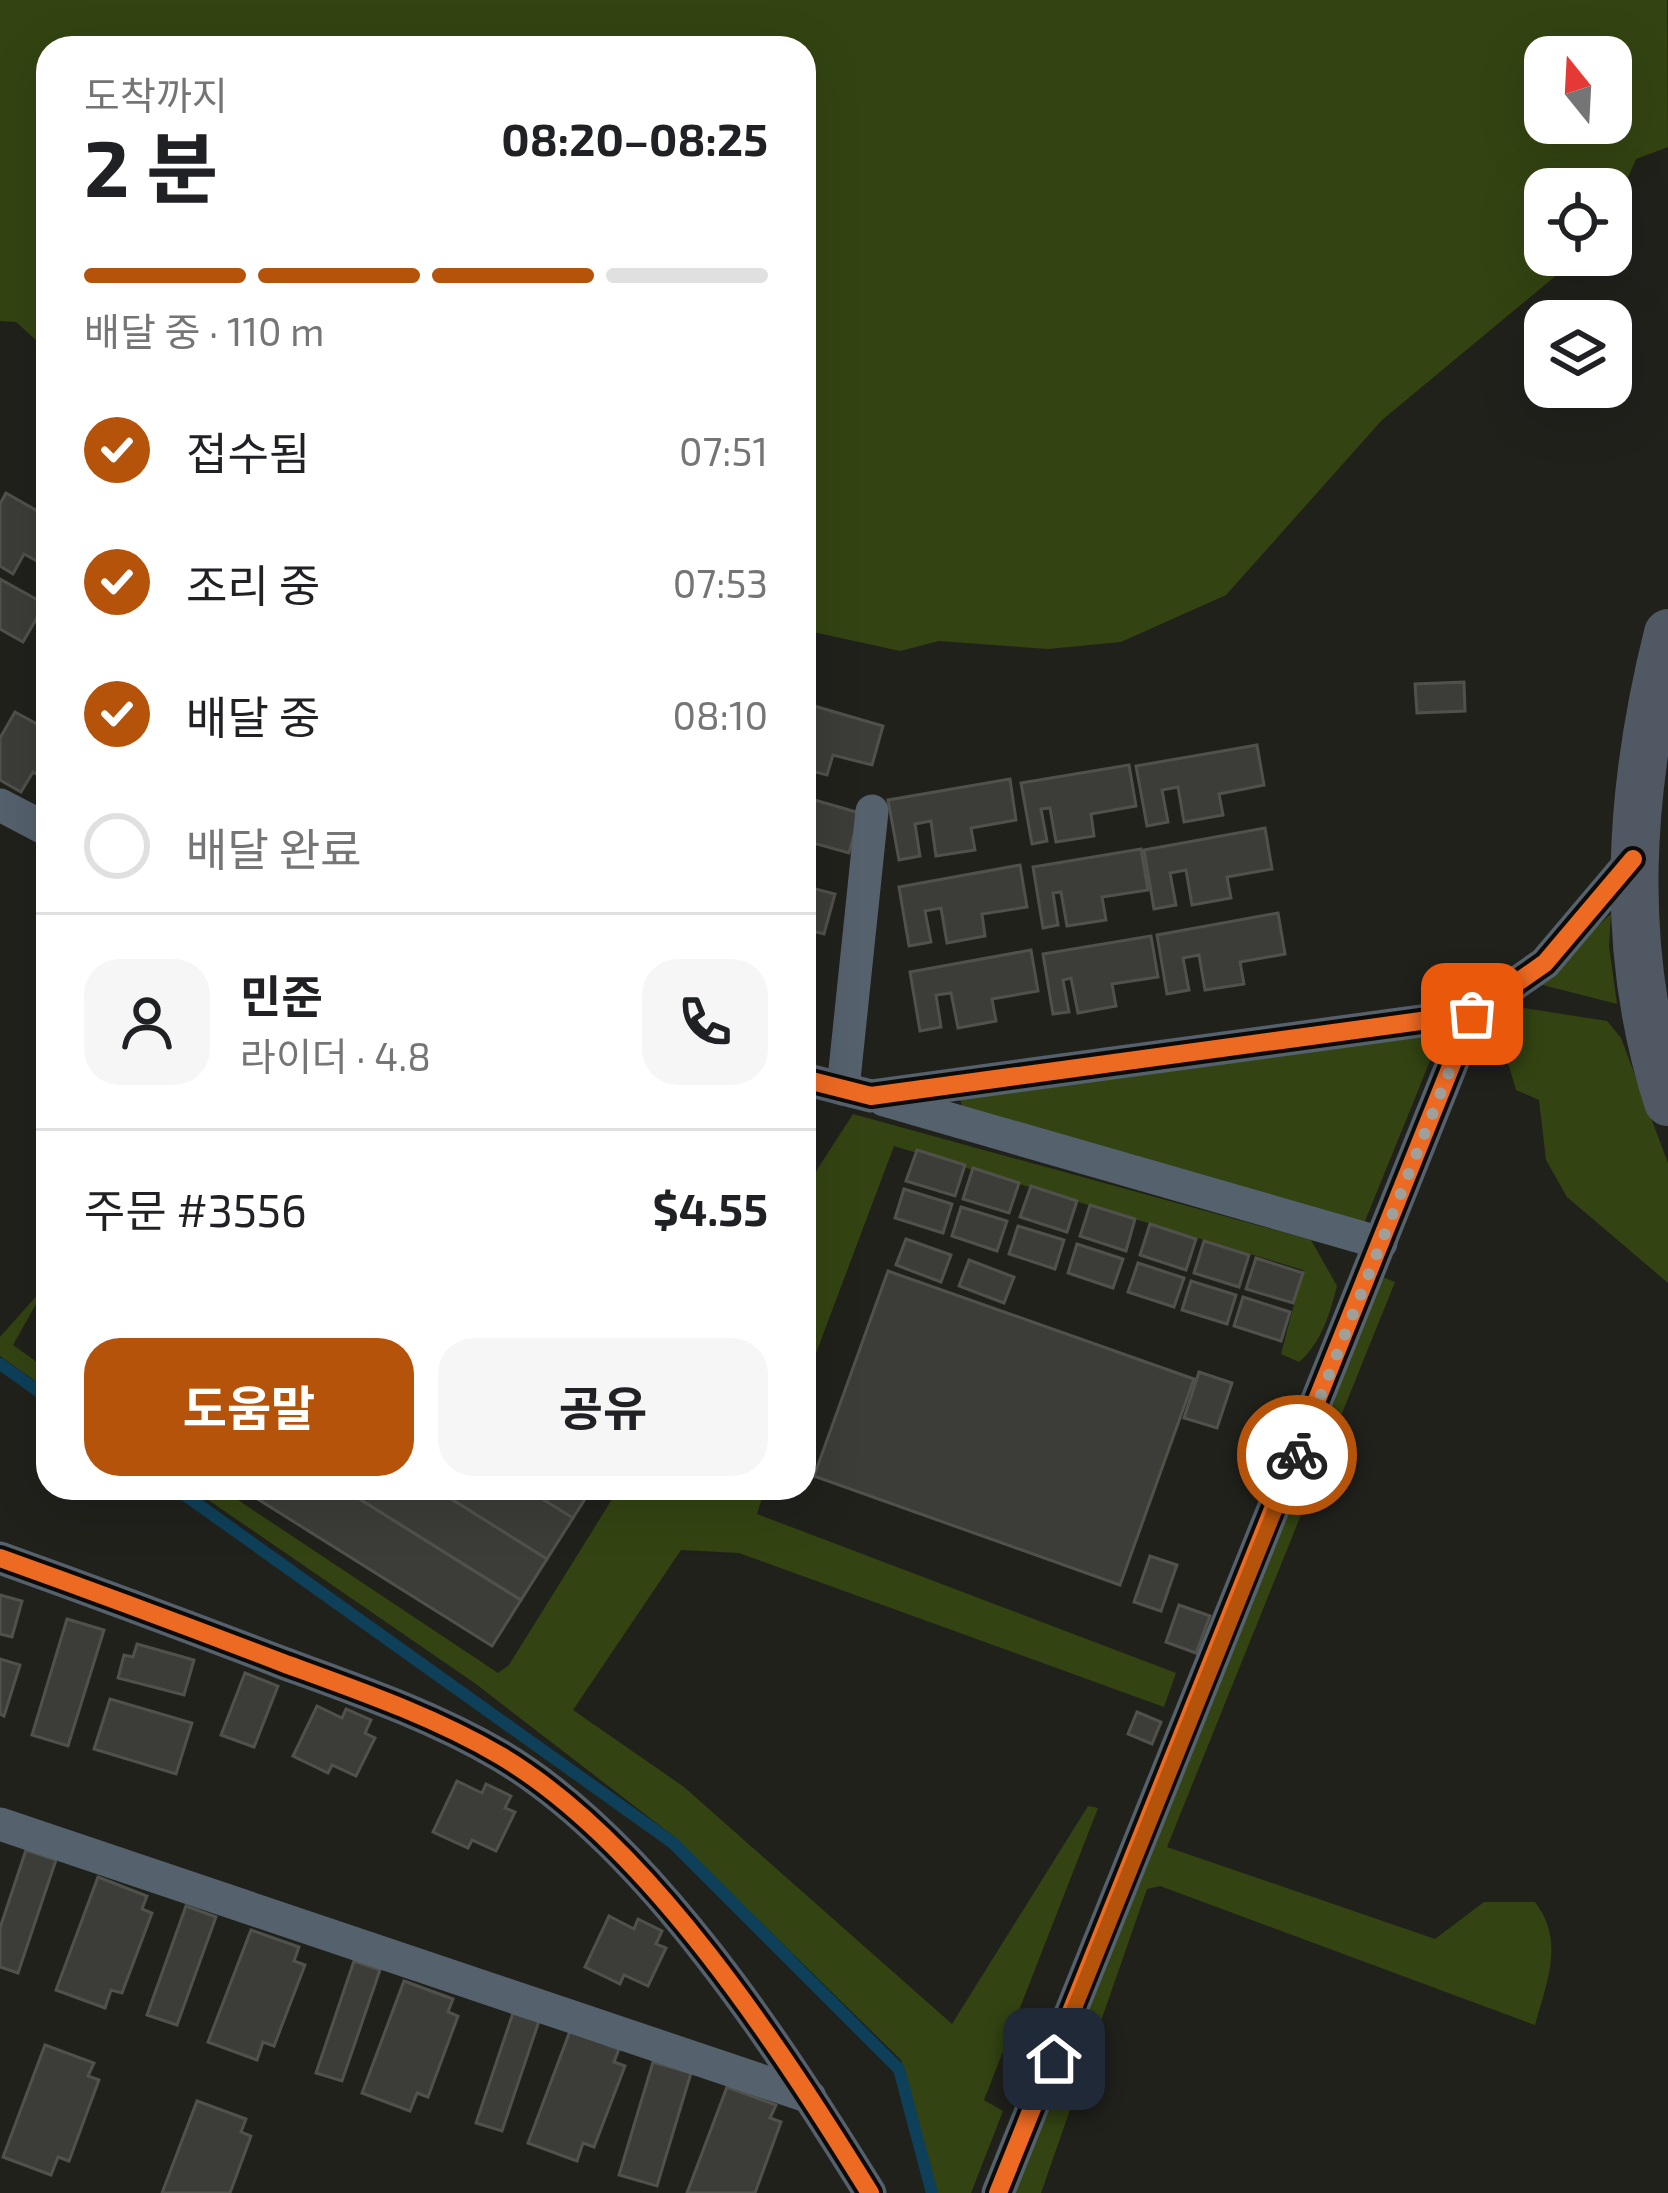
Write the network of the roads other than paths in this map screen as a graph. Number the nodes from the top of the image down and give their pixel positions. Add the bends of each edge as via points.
1 (1668, 634) edge
2 (0, 805) edge
3 (872, 811) dead end
4 (36, 824) edge
5 (1633, 860) junction
6 (1472, 1014) junction
7 (816, 1082) edge
8 (857, 1093) junction
9 (1668, 1102) edge
10 (1381, 1243) junction
11 (0, 1558) edge
12 (0, 1824) edge
13 (810, 2097) junction
14 (870, 2193) edge
15 (998, 2193) edge

1 - 5 street
2 - 4 street
3 - 8 street
5 - 6 street via 1545,963
5 - 9 street via 1642,997
6 - 8 street
6 - 10 street
7 - 8 street
8 - 10 street
10 - 15 street
11 - 13 street via 415,1713 504,1758 570,1809 668,1906
12 - 13 street
13 - 14 street

